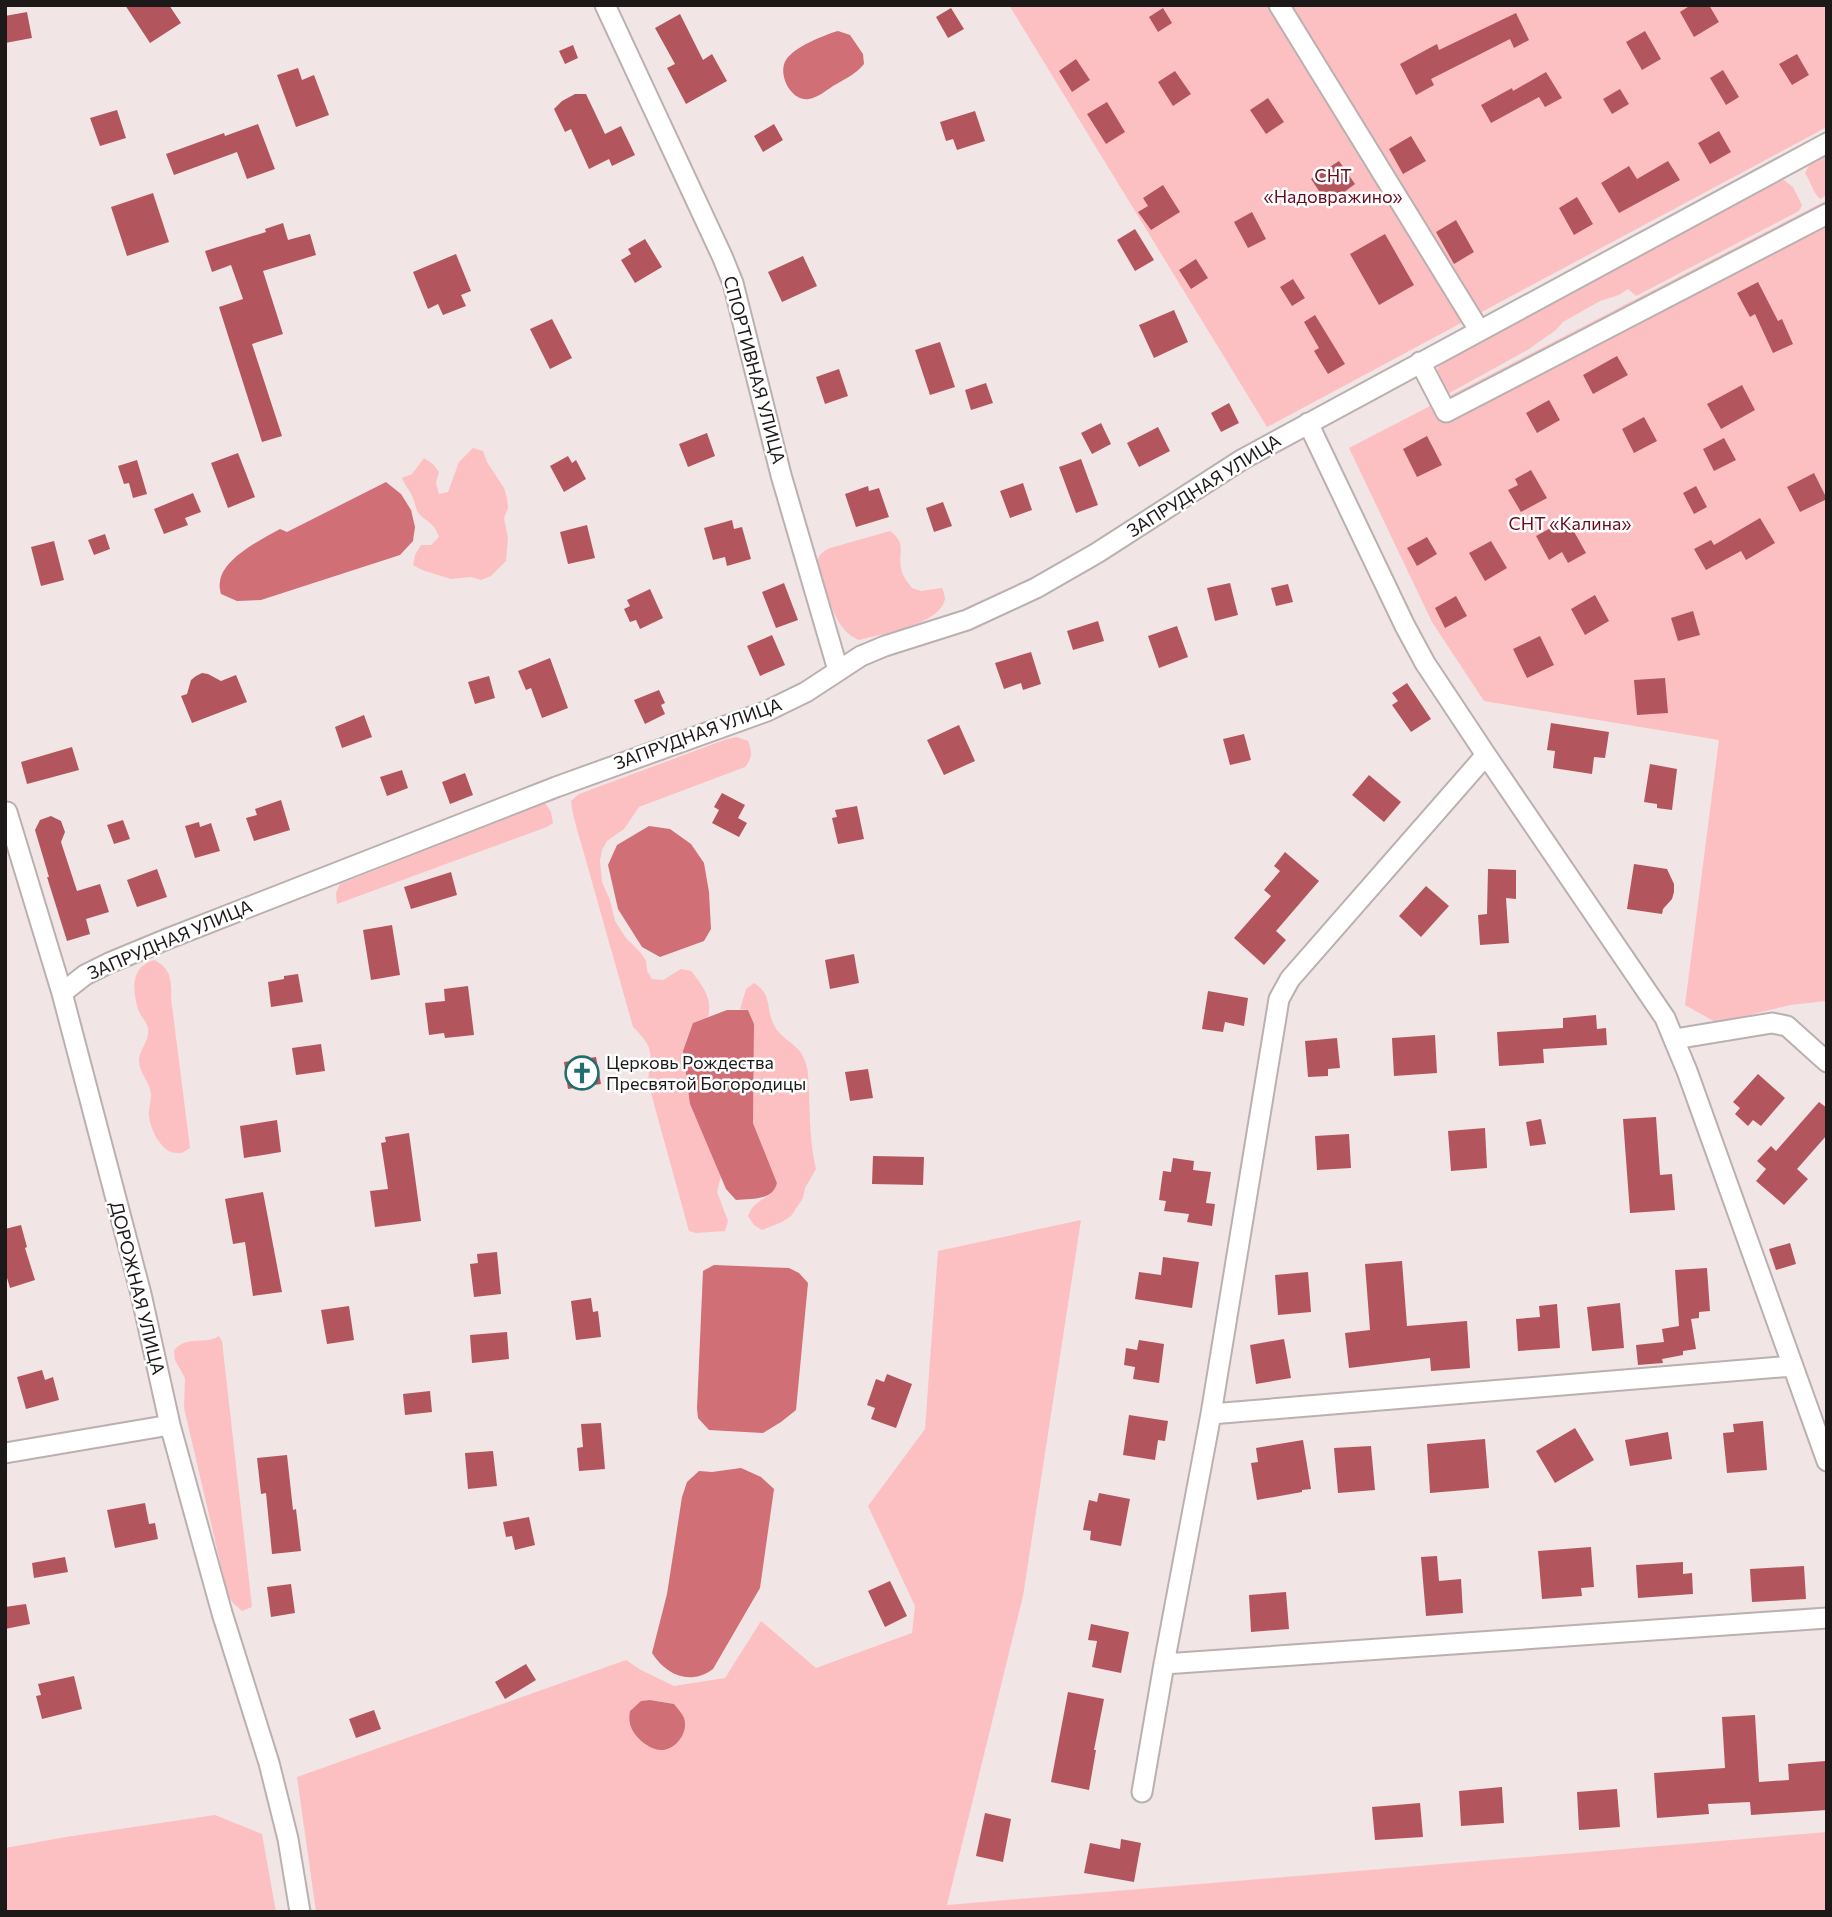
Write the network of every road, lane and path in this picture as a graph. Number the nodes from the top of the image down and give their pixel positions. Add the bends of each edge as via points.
1 (605, 5) edge
2 (1279, 5) edge
3 (1827, 143) edge
4 (1827, 214) edge
5 (1479, 330) junction
6 (1420, 362) junction
7 (1308, 423) junction
8 (838, 670) junction
9 (1486, 755) junction
10 (6, 812) edge
11 (62, 993) junction
12 (1675, 1039) junction
13 (1827, 1062) edge
14 (1793, 1366) junction
15 (1211, 1414) junction
16 (170, 1425) junction
17 (5, 1454) edge
18 (1827, 1461) edge
19 (1827, 1618) edge
20 (1164, 1664) junction
21 (1143, 1792) dead end
22 (300, 1912) edge

1 - 8 street, СПОРТИВНАЯ УЛИЦА via 733,283 781,475
2 - 5 street
3 - 5 street, ЗАПРУДНАЯ УЛИЦА
4 - 6 street via 1446,412
5 - 6 street, ЗАПРУДНАЯ УЛИЦА
6 - 7 street, ЗАПРУДНАЯ УЛИЦА
7 - 8 street, ЗАПРУДНАЯ УЛИЦА via 1036,588 967,620 885,646
7 - 9 street via 1405,626
8 - 11 street, ЗАПРУДНАЯ УЛИЦА via 806,692 759,714 556,787 108,963
9 - 12 street
9 - 15 street via 1290,979 1279,999
10 - 11 street, ДОРОЖНАЯ УЛИЦА
11 - 16 street, ДОРОЖНАЯ УЛИЦА via 141,1294
12 - 13 street via 1772,1023 1787,1026
12 - 14 street
14 - 15 street
14 - 18 street
15 - 20 street
16 - 17 street
16 - 22 street, ДОРОЖНАЯ УЛИЦА via 270,1763
19 - 20 street
20 - 21 street

